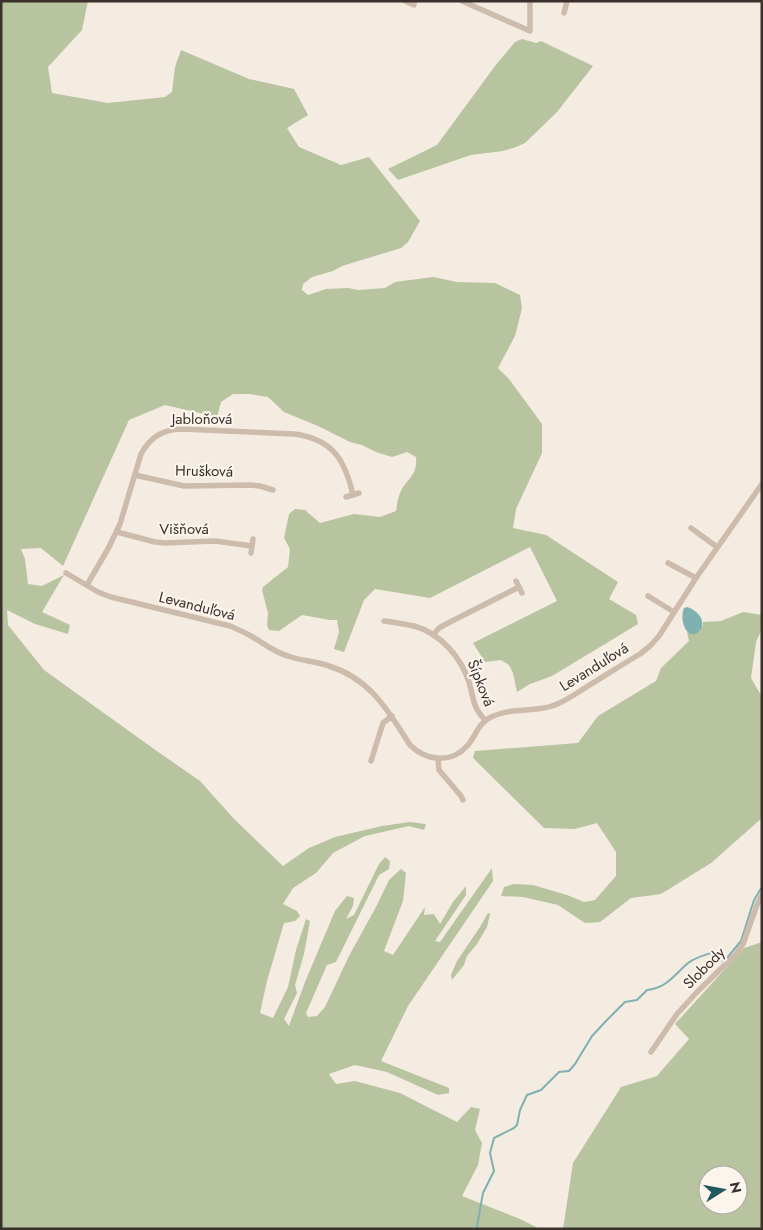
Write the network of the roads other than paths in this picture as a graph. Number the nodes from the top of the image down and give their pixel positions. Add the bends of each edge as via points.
1 (405, 1) edge
2 (414, 1) edge
3 (462, 1) edge
4 (530, 1) edge
5 (567, 1) edge
6 (564, 13) dead end
7 (135, 475) junction
8 (762, 484) edge
9 (273, 490) dead end
10 (353, 495) dead end
11 (691, 528) dead end
12 (117, 532) junction
13 (252, 546) dead end
14 (717, 547) junction
15 (668, 562) dead end
16 (66, 573) dead end
17 (696, 578) junction
18 (87, 585) junction
19 (519, 587) dead end
20 (648, 596) dead end
21 (674, 612) junction
22 (384, 620) dead end
23 (433, 635) junction
24 (392, 716) junction
25 (485, 720) junction
26 (438, 759) junction
27 (371, 761) dead end
28 (463, 800) dead end
29 (762, 895) edge
30 (650, 1052) dead end

1 - 2 street via 414,4
3 - 4 street via 530,31
5 - 6 street
7 - 9 street, Hrušková via 184,486 250,485
7 - 10 street, Jabloňová via 145,447 167,430 294,434 317,440 336,454 347,473
7 - 12 street, Jabloňová
8 - 14 street, Levanduľová
11 - 14 street
12 - 13 street, Višňová via 155,542
12 - 18 street, Jabloňová
14 - 17 street, Levanduľová
15 - 17 street
16 - 18 street, Levanduľová
17 - 21 street, Levanduľová
18 - 24 street, Levanduľová via 111,597 230,626 288,656 338,669 367,686
19 - 23 street via 439,628
20 - 21 street
21 - 25 street, Levanduľová via 650,646 566,700 546,708 500,713
22 - 23 street, Šípková
23 - 25 street, Šípková via 461,664 475,708
24 - 26 street, Levanduľová via 415,750
24 - 27 street via 384,723
25 - 26 street via 468,746 448,758
26 - 28 street via 439,770
29 - 30 street, Slobody via 736,954 677,1014

